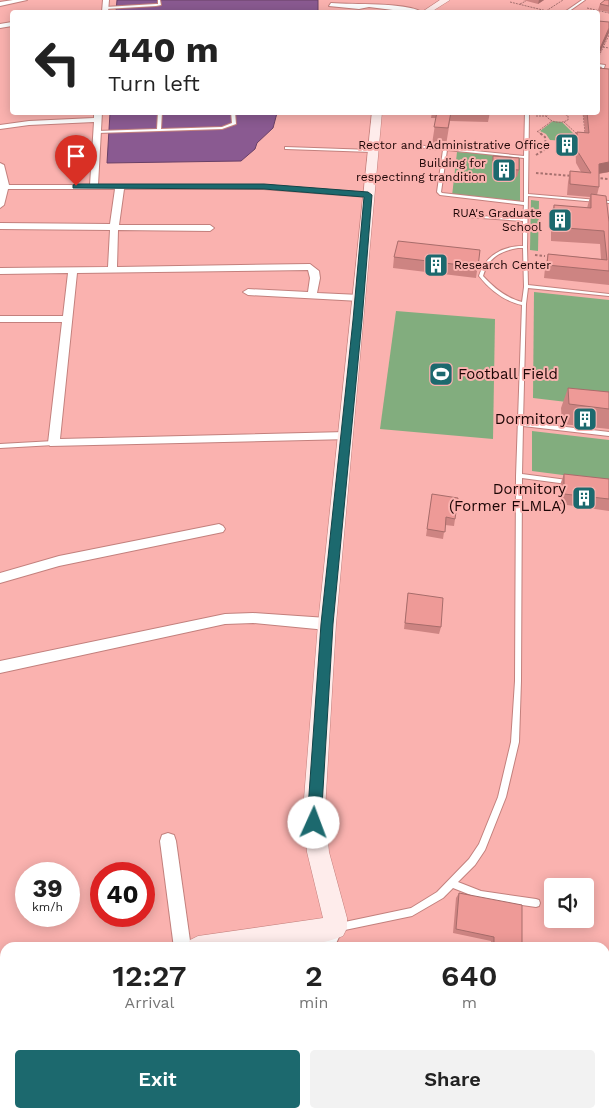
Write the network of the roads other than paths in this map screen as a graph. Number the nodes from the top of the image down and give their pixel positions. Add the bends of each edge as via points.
1 (24, 0) edge
2 (106, 0) edge
3 (159, 0) edge
4 (446, 0) edge
5 (584, 0) edge
6 (0, 4) edge
7 (330, 5) dead end
8 (105, 10) edge
9 (405, 10) edge
10 (429, 10) edge
11 (570, 10) edge
12 (28, 115) edge
13 (160, 115) edge
14 (233, 115) edge
15 (377, 115) edge
16 (527, 115) edge
17 (98, 116) edge
18 (26, 123) junction
19 (0, 127) edge
20 (160, 130) junction
21 (97, 132) junction
22 (415, 146) dead end
23 (286, 148) dead end
24 (445, 149) junction
25 (372, 151) junction
26 (525, 156) junction
27 (0, 165) edge
28 (3, 186) edge
29 (94, 186) junction
30 (120, 186) junction
31 (368, 195) junction
32 (526, 195) junction
33 (609, 202) edge
34 (526, 204) junction
35 (0, 205) edge
36 (467, 216) dead end
37 (525, 220) junction
38 (0, 226) edge
39 (114, 227) junction
40 (210, 228) dead end
41 (524, 247) junction
42 (73, 270) junction
43 (112, 270) junction
44 (0, 271) edge
45 (526, 286) junction
46 (248, 292) dead end
47 (609, 294) edge
48 (312, 295) junction
49 (360, 298) junction
50 (524, 304) junction
51 (0, 319) edge
52 (68, 319) junction
53 (520, 424) junction
54 (609, 434) edge
55 (346, 436) junction
56 (54, 444) junction
57 (0, 446) edge
58 (519, 476) junction
59 (571, 483) edge
60 (219, 529) dead end
61 (0, 578) edge
62 (327, 624) junction
63 (0, 667) edge
64 (168, 841) dead end
65 (453, 884) junction
66 (536, 903) dead end
67 (330, 938) edge
68 (182, 942) edge
69 (277, 942) edge

1 - 6 street
2 - 8 street
3 - 8 lane via 160,4 156,5
4 - 10 street
5 - 11 lane
7 - 9 street via 369,5
12 - 18 street
13 - 20 lane
14 - 20 lane via 234,124 230,127
15 - 25 street
16 - 26 lane
17 - 18 street
17 - 21 street
18 - 19 street
20 - 21 lane
21 - 29 street
22 - 24 lane
23 - 25 lane
24 - 26 lane
24 - 34 lane via 441,194
25 - 31 street
26 - 32 lane
27 - 28 street
28 - 29 street
28 - 35 street
29 - 30 street
30 - 31 street via 264,187
30 - 39 street
31 - 49 street
32 - 33 lane
32 - 34 lane
34 - 37 lane
36 - 37 lane
37 - 41 lane
38 - 39 street
39 - 40 street
39 - 43 street
41 - 45 lane
41 - 50 lane via 515,247 490,258 482,265 481,276 513,302
42 - 43 street
42 - 44 street
42 - 52 street
43 - 48 street via 310,267 316,278
45 - 47 lane
45 - 50 lane
46 - 48 street
48 - 49 street
49 - 55 street
50 - 53 lane
51 - 52 street
52 - 56 street
53 - 54 lane
53 - 58 lane
55 - 56 street
55 - 62 street
56 - 57 lane
58 - 59 lane
58 - 65 lane via 515,742 502,797 482,847
60 - 61 street via 59,561
62 - 63 street via 225,619
62 - 67 street via 314,836 335,918
64 - 68 street
65 - 66 lane via 481,895
65 - 67 lane via 412,912 356,925
67 - 69 street

